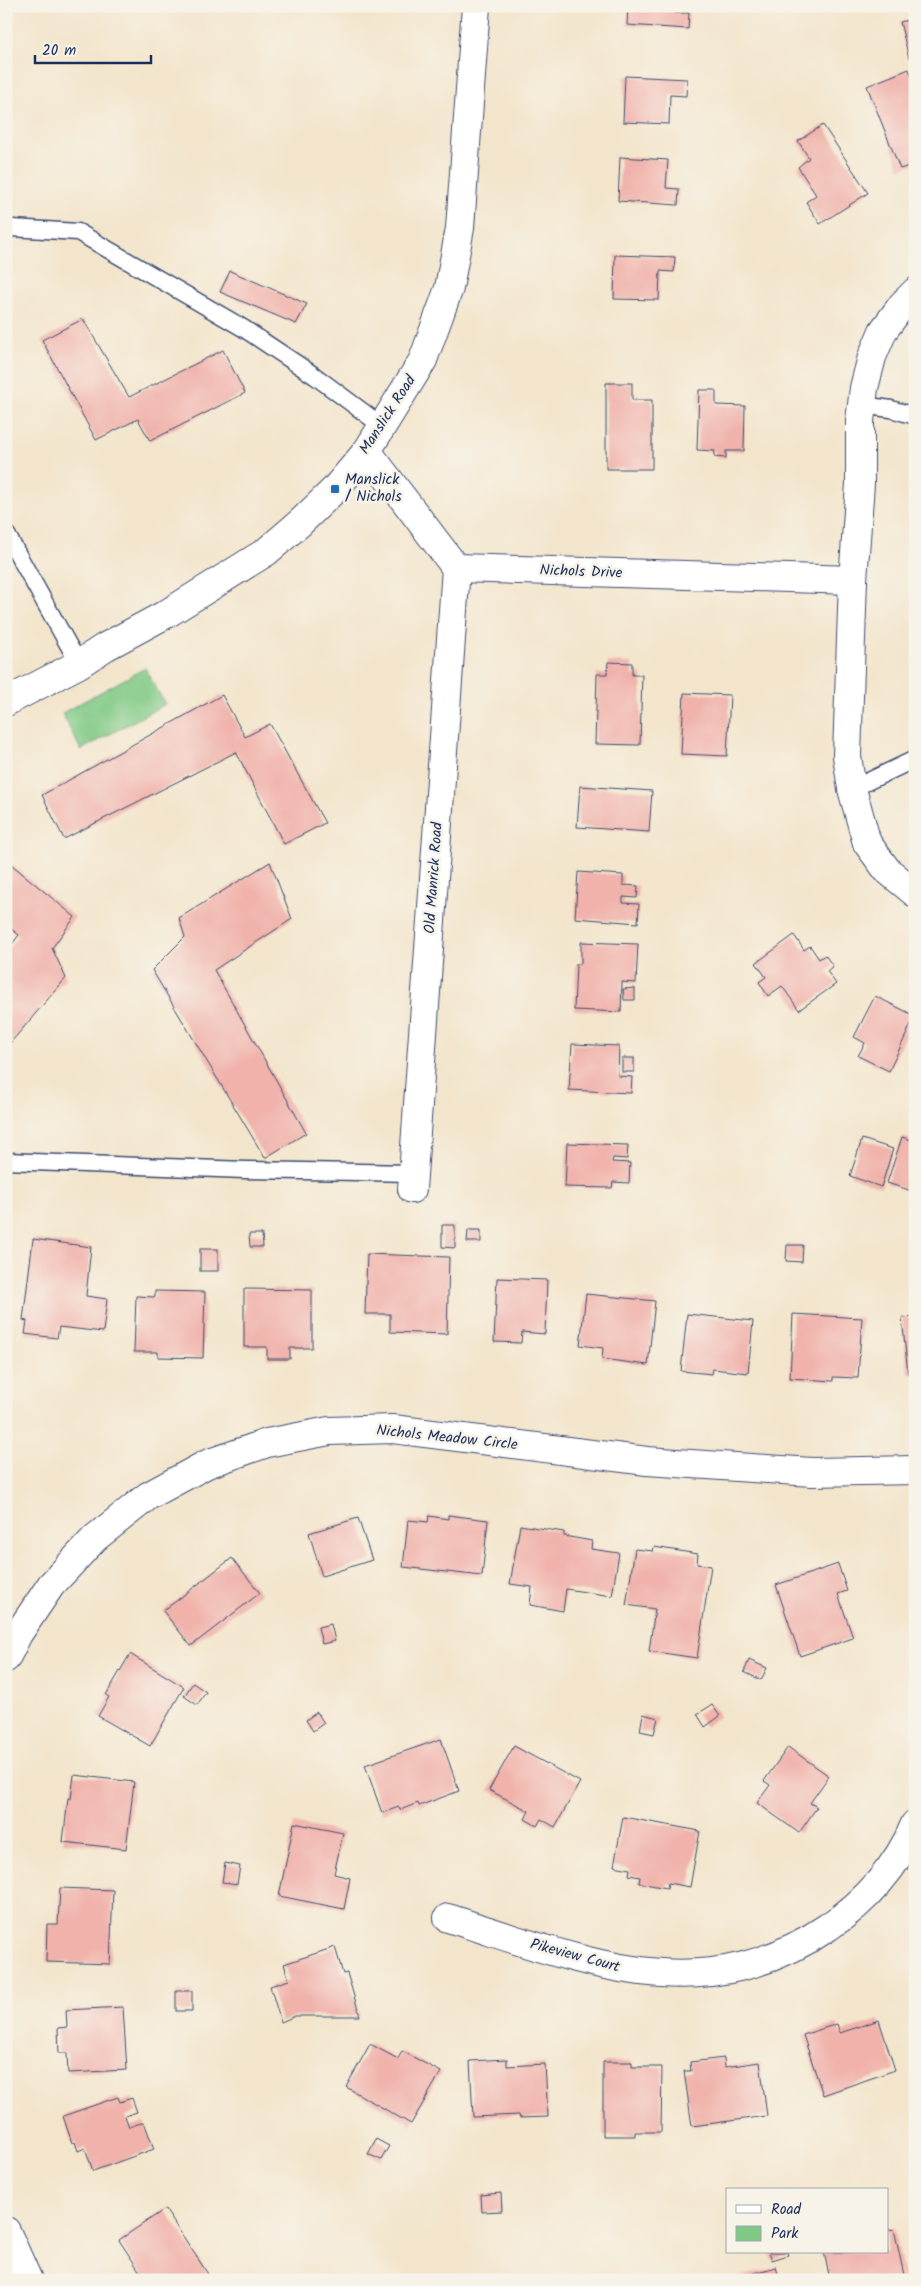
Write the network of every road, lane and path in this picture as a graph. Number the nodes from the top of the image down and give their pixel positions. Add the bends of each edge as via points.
1 (476, 6) edge
2 (6, 230) edge
3 (915, 292) edge
4 (862, 405) junction
5 (915, 416) edge
6 (382, 426) junction
7 (367, 451) junction
8 (6, 533) edge
9 (456, 568) junction
10 (853, 580) junction
11 (79, 664) junction
12 (6, 702) edge
13 (915, 759) edge
14 (852, 789) junction
15 (915, 893) edge
16 (6, 1161) edge
17 (412, 1181) joint
18 (915, 1470) edge
19 (6, 1658) edge
20 (915, 1824) edge
21 (448, 1918) dead end
22 (6, 2231) edge
23 (28, 2280) edge

1 - 6 street, Manslick Road via 460,228 449,288 423,360
2 - 6 lane via 78,232 243,328
3 - 4 street via 883,331 872,357
4 - 5 lane
4 - 10 street
6 - 7 street, Manslick Road
7 - 9 street
7 - 11 street, Manslick Road via 335,489 266,552 168,614
8 - 11 lane
9 - 10 street, Nichols Drive
9 - 17 street, Old Manrick Road
10 - 14 street via 848,756
11 - 12 street, Manslick Road
13 - 14 lane
14 - 15 street via 867,843 887,870
16 - 17 lane via 245,1170
18 - 19 street, Nichols Meadow Circle via 812,1472 647,1461 393,1429 330,1431 267,1443 207,1464 148,1496 95,1538 51,1585
20 - 21 street, Pikeview Court via 882,1880 846,1915 803,1945 750,1966 698,1974 612,1968
22 - 23 street

